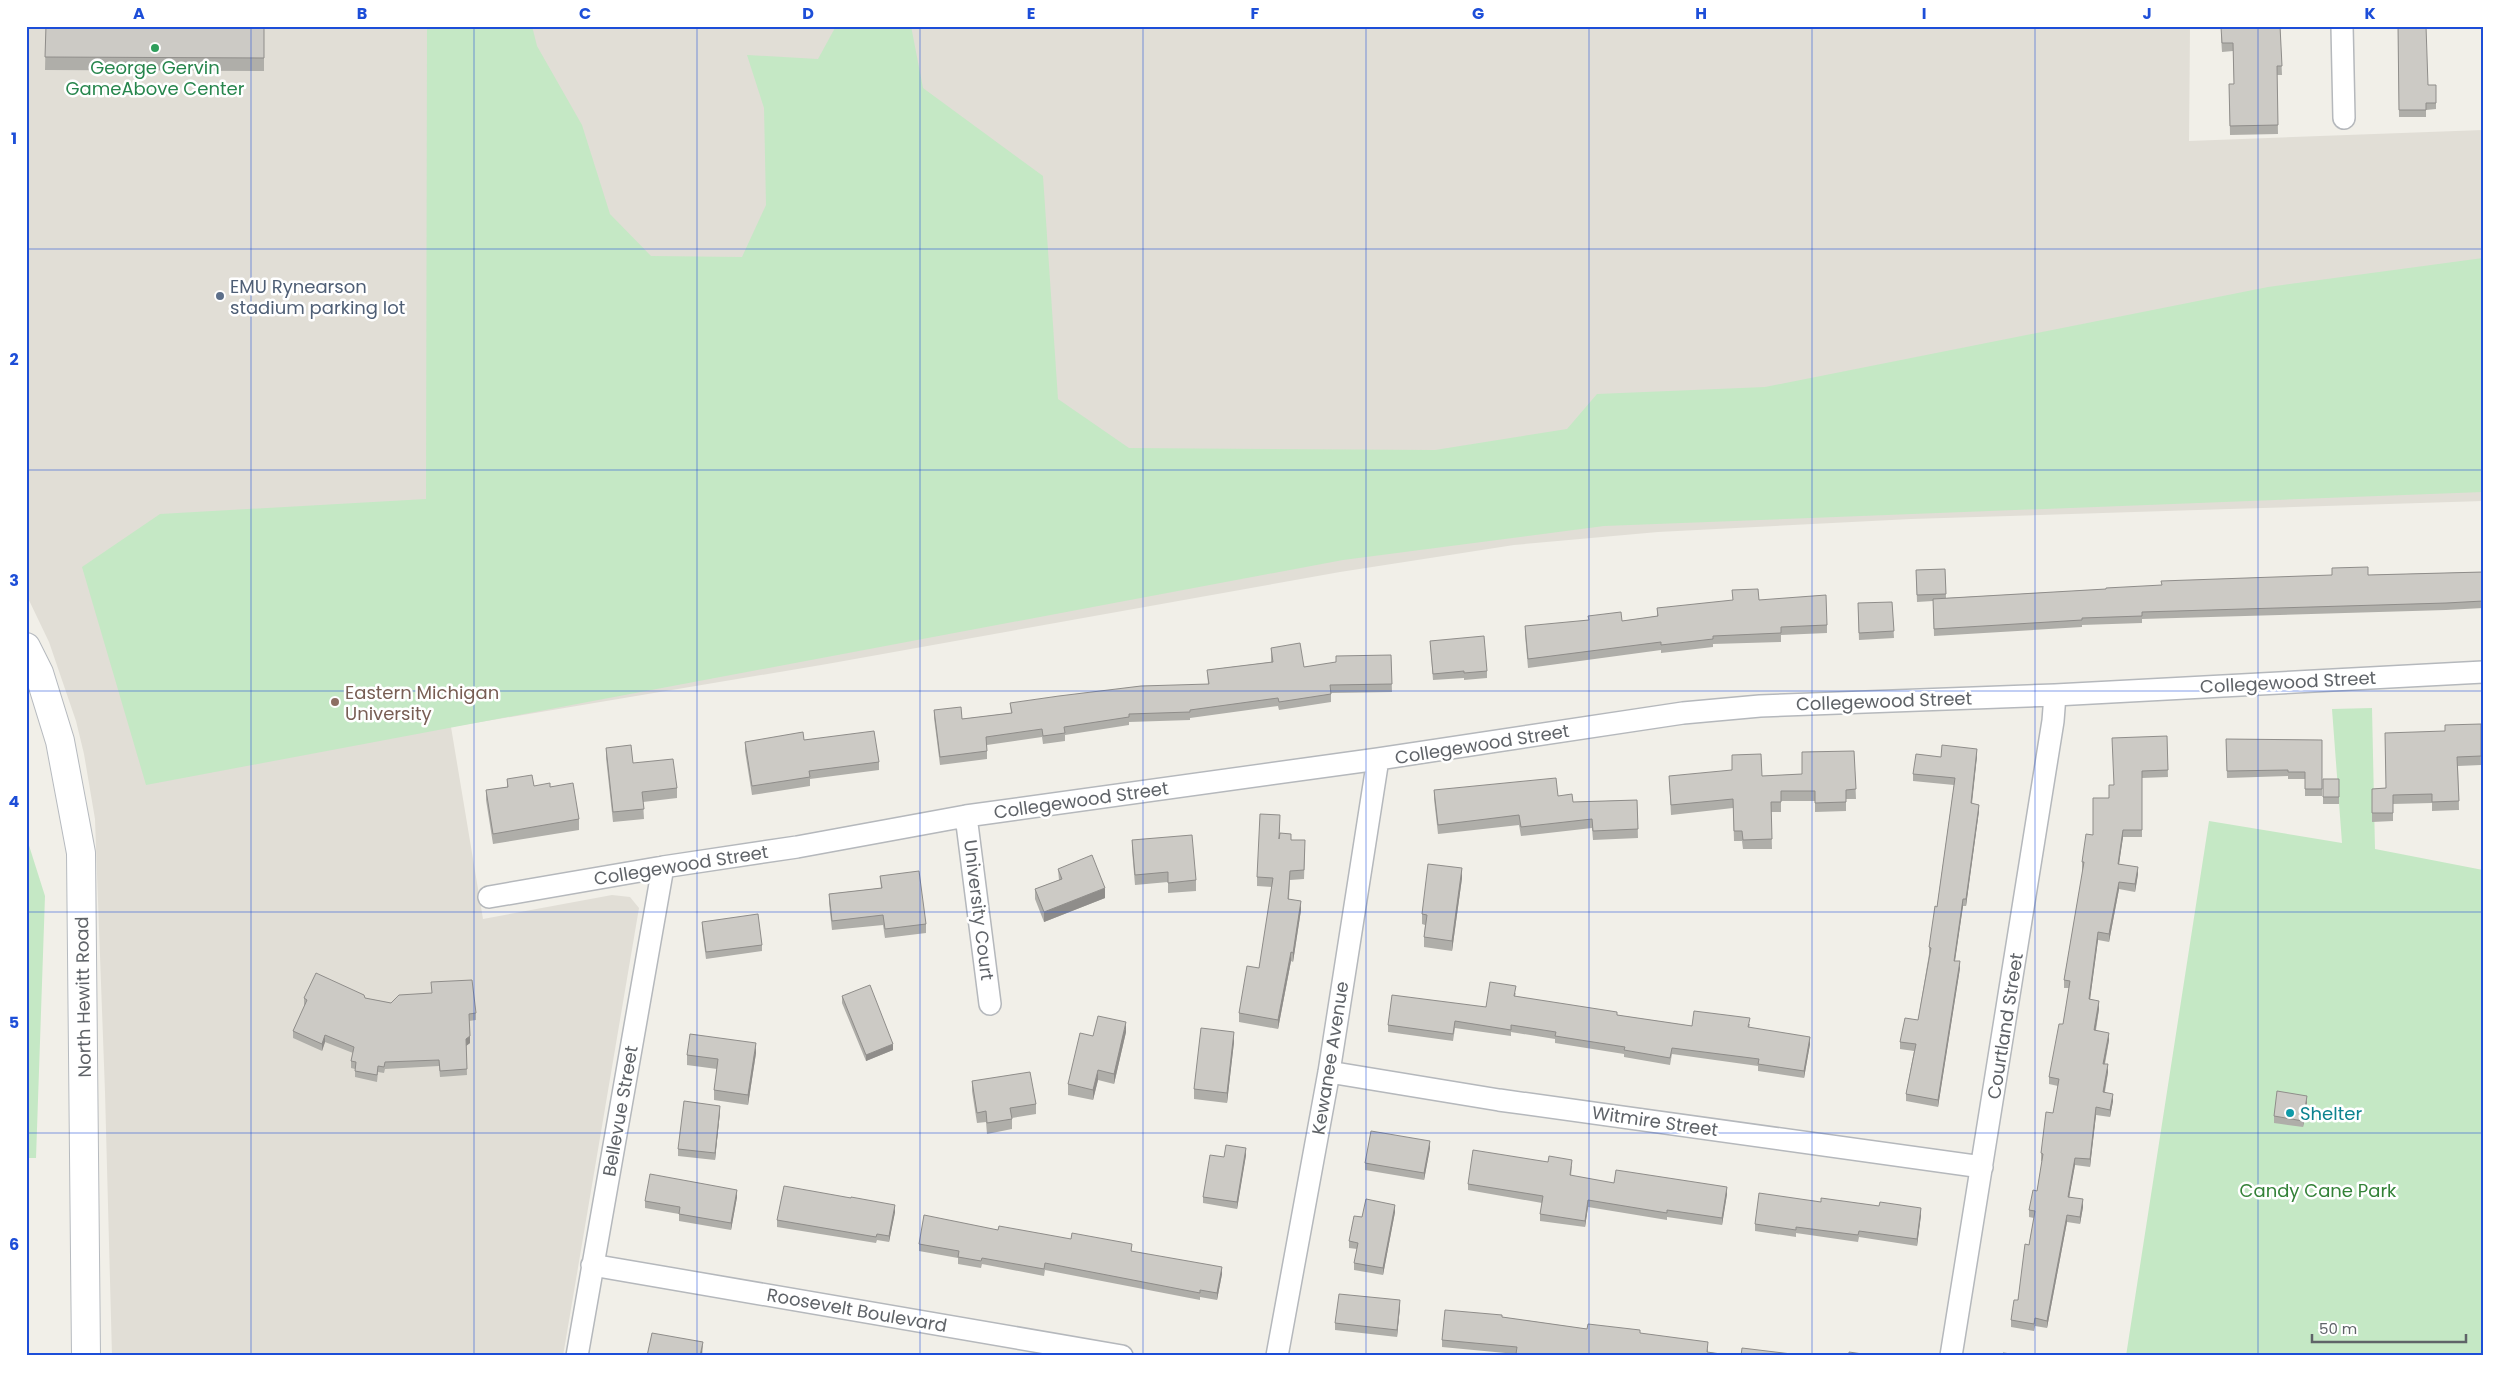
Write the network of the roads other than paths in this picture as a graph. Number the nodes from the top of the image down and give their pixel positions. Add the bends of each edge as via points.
1 (2342, 26) edge
2 (2344, 118) dead end
3 (26, 647) edge
4 (2483, 672) edge
5 (2055, 695) junction
6 (1378, 759) junction
7 (966, 816) junction
8 (663, 867) junction
9 (489, 897) dead end
10 (990, 1004) dead end
11 (1329, 1072) junction
12 (1982, 1167) junction
13 (592, 1265) junction
14 (86, 1356) edge
15 (577, 1356) edge
16 (1122, 1356) edge
17 (1277, 1356) edge
18 (1951, 1356) edge

1 - 2 street
3 - 14 main road, North Hewitt Road via 39,674 60,741 81,853
4 - 5 street, Collegewood Street
5 - 6 street, Collegewood Street via 1683,712
5 - 12 street, Courtland Street
6 - 7 street, Collegewood Street
6 - 11 street, Kewanee Avenue
7 - 8 street, Collegewood Street via 797,847
7 - 10 street, University Court
8 - 9 street, Collegewood Street
8 - 13 street, Bellevue Street
11 - 12 street, Witmire Street via 1499,1100
11 - 17 street, Kewanee Avenue
12 - 18 street, Courtland Street
13 - 15 street, Bellevue Street
13 - 16 street, Roosevelt Boulevard

